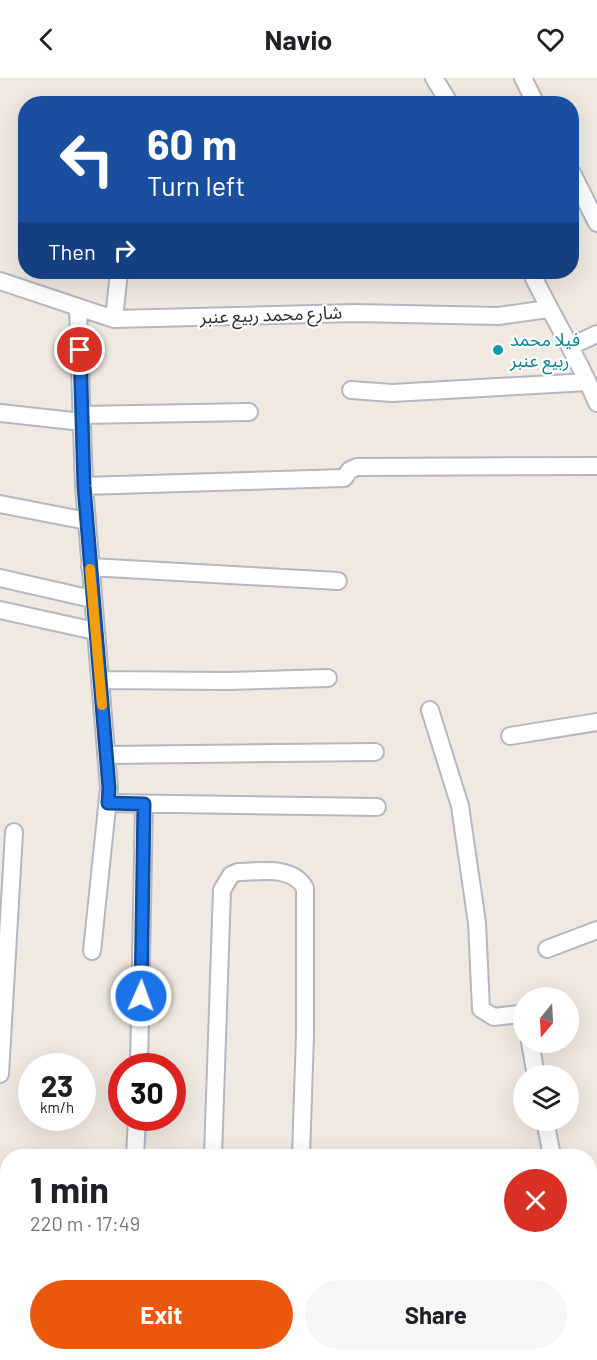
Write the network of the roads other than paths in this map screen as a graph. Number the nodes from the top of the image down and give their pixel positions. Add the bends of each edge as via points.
1 (434, 78) edge
2 (523, 78) edge
3 (445, 96) edge
4 (532, 96) edge
5 (579, 186) edge
6 (597, 223) edge
7 (118, 279) edge
8 (534, 279) edge
9 (0, 281) edge
10 (78, 308) junction
11 (548, 309) junction
12 (114, 320) junction
13 (597, 334) edge
14 (571, 346) junction
15 (588, 382) junction
16 (351, 390) dead end
17 (597, 403) edge
18 (249, 412) dead end
19 (0, 413) edge
20 (82, 418) junction
21 (597, 466) edge
22 (84, 486) junction
23 (0, 504) edge
24 (87, 521) junction
25 (90, 567) junction
26 (0, 578) edge
27 (338, 581) dead end
28 (92, 599) junction
29 (0, 610) edge
30 (95, 631) junction
31 (328, 678) dead end
32 (100, 680) junction
33 (430, 711) dead end
34 (597, 722) edge
35 (510, 736) dead end
36 (375, 752) dead end
37 (106, 755) junction
38 (108, 803) junction
39 (144, 804) junction
40 (377, 807) dead end
41 (14, 832) dead end
42 (597, 930) edge
43 (548, 949) dead end
44 (92, 951) dead end
45 (513, 1015) edge
46 (139, 1053) edge
47 (0, 1074) edge
48 (136, 1131) edge
49 (547, 1131) edge
50 (135, 1149) edge
51 (213, 1149) edge
52 (301, 1149) edge
53 (551, 1149) edge

1 - 3 street
2 - 4 street
5 - 6 street
7 - 12 street
8 - 11 street
9 - 10 street, شارع محمد ربيع عنبر
10 - 12 street, شارع محمد ربيع عنبر
10 - 20 street
11 - 12 street, شارع محمد ربيع عنبر via 498,316 355,313
11 - 14 street
13 - 14 street
14 - 15 street
15 - 16 street via 392,393
15 - 17 street
18 - 20 street
19 - 20 street
20 - 22 street
21 - 22 street via 357,467 344,478
22 - 24 street
23 - 24 street
24 - 25 street
25 - 27 street
25 - 28 street
26 - 28 street
28 - 30 street
29 - 30 street
30 - 32 street
31 - 32 street
32 - 37 street
33 - 45 street via 460,806 477,922 481,1009 494,1017
34 - 35 street
36 - 37 street
37 - 38 street
38 - 39 street
38 - 44 street
39 - 40 street
39 - 46 street
41 - 47 street
42 - 43 street
48 - 50 street
49 - 53 street
51 - 52 street via 222,890 237,872 287,873 298,878 305,888 306,1034

